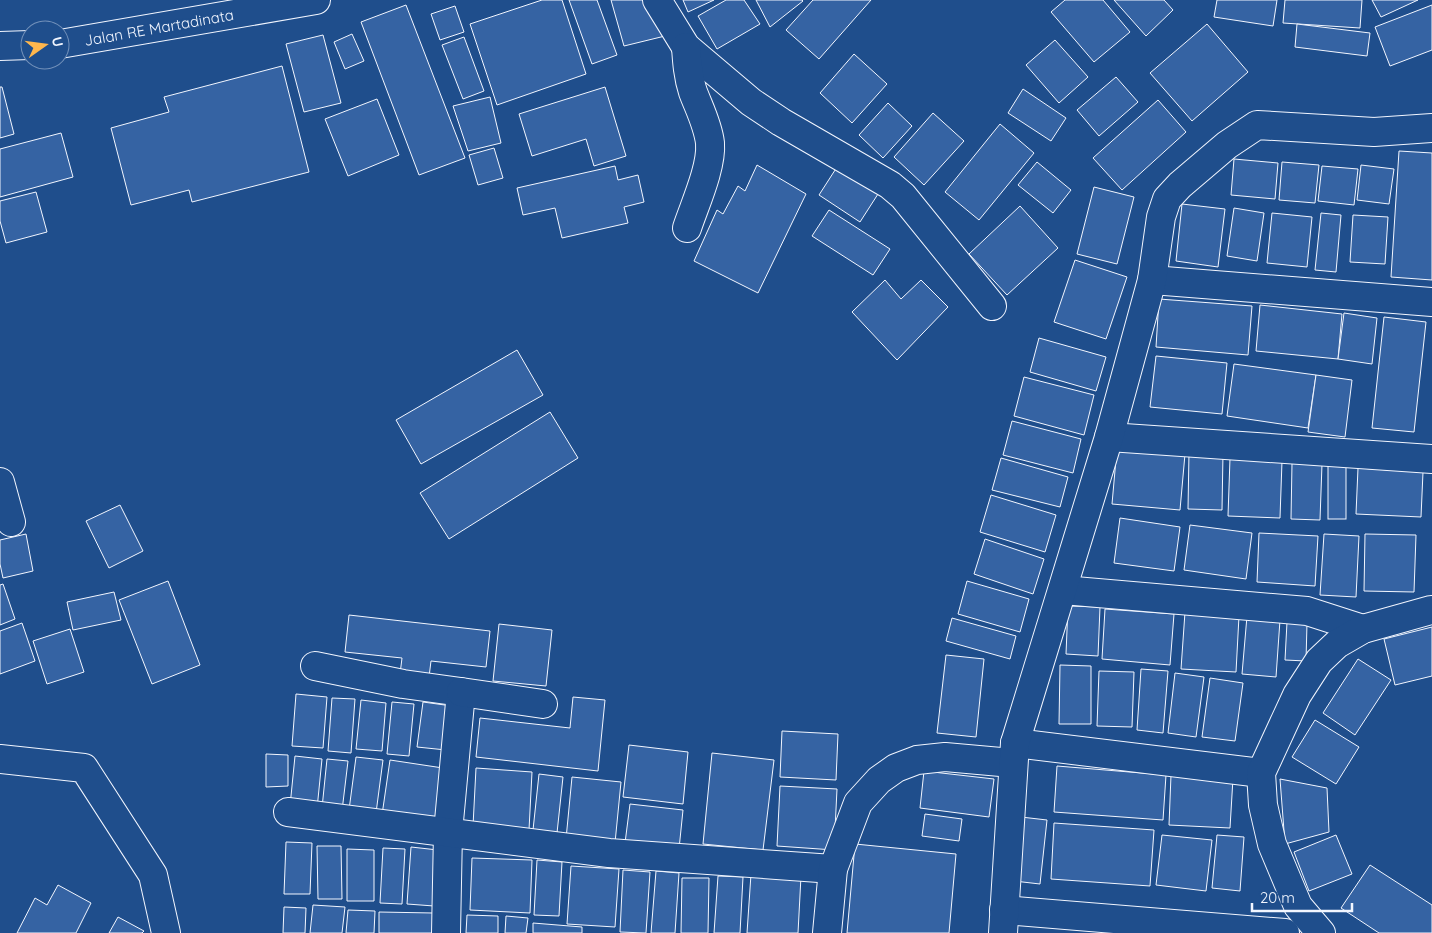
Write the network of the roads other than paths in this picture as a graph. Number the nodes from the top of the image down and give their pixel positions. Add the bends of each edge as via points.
1 (316, 0) edge
2 (657, 0) edge
3 (70, 42) edge
4 (20, 45) edge
5 (0, 46) edge
6 (686, 46) junction
7 (1432, 128) edge
8 (687, 228) dead end
9 (1152, 280) junction
10 (1432, 302) edge
11 (992, 306) dead end
12 (1109, 437) junction
13 (1432, 459) edge
14 (0, 482) edge
15 (11, 522) dead end
16 (1063, 590) junction
17 (1432, 607) edge
18 (1363, 629) junction
19 (315, 666) dead end
20 (461, 692) junction
21 (543, 704) dead end
22 (1014, 753) junction
23 (0, 759) edge
24 (1261, 773) junction
25 (288, 812) dead end
26 (448, 832) junction
27 (833, 869) junction
28 (1003, 922) edge
29 (166, 933) edge
30 (446, 933) edge
31 (827, 933) edge
32 (1285, 933) edge
33 (1321, 933) edge

1 - 3 main road, Jalan RE Martadinata
2 - 6 main road
4 - 5 main road
6 - 8 main road via 688,72 710,142
6 - 11 main road via 766,113 890,185 903,196
7 - 9 main road via 1374,132 1257,125 1180,185 1168,199 1161,217
9 - 10 main road
9 - 12 main road
12 - 13 main road
12 - 16 main road
14 - 15 main road
16 - 18 main road via 1307,611
16 - 22 main road
17 - 18 main road
18 - 24 main road via 1337,644 1319,661 1297,695
19 - 20 main road
20 - 21 main road
20 - 26 main road
22 - 24 main road
22 - 27 main road via 917,760 896,768 879,780 858,803
22 - 28 main road
23 - 29 main road via 84,768 153,875
24 - 33 main road via 1262,806 1272,844 1298,906
25 - 26 main road
26 - 27 main road via 609,853
26 - 30 main road
27 - 31 main road
28 - 32 main road

